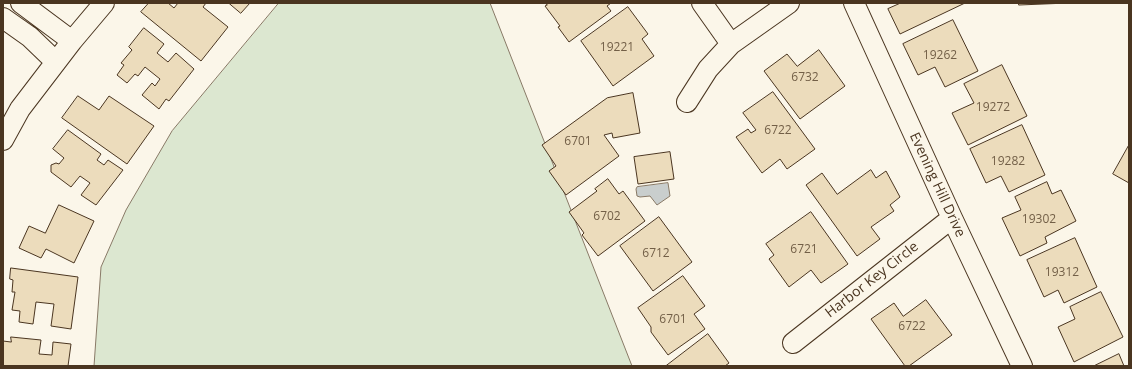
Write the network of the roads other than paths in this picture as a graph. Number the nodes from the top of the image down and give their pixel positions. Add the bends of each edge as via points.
1 (21, 3) edge
2 (104, 3) edge
3 (702, 3) edge
4 (789, 3) edge
5 (854, 3) edge
6 (3, 18) edge
7 (72, 41) junction
8 (731, 44) junction
9 (56, 62) junction
10 (687, 102) dead end
11 (3, 140) edge
12 (952, 218) junction
13 (793, 343) dead end
14 (1022, 366) edge

1 - 7 street
2 - 7 street
3 - 8 street
4 - 8 street
5 - 12 street, Evening Hill Drive
6 - 9 street
7 - 9 street
8 - 10 street via 708,69
9 - 11 street via 20,109
12 - 13 street, Harbor Key Circle
12 - 14 street, Evening Hill Drive

